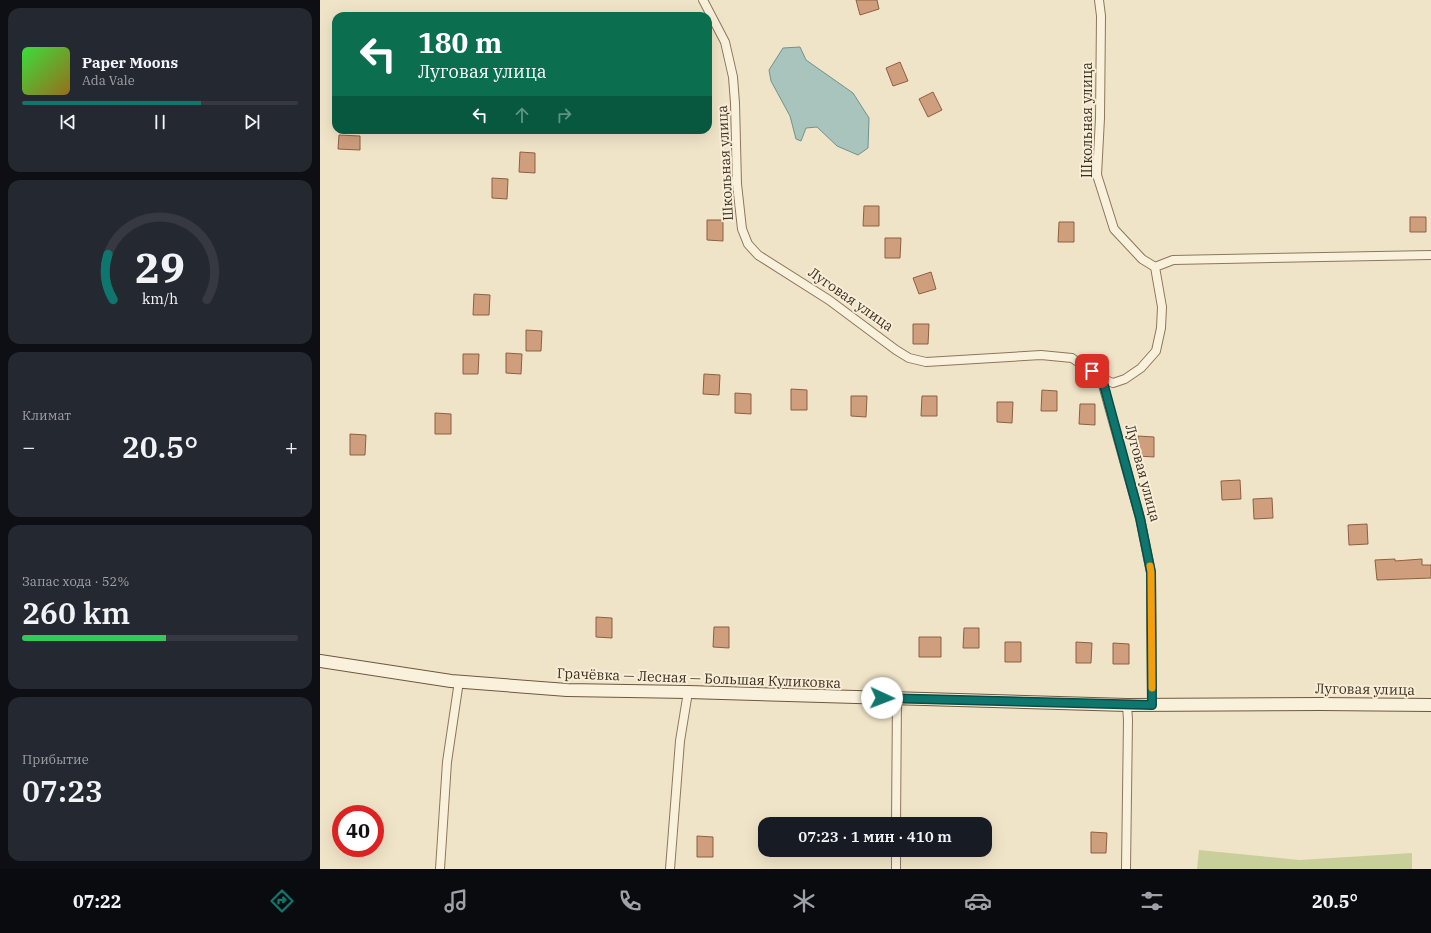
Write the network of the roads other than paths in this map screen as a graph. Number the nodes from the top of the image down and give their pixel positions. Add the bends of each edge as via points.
1 (703, 0) edge
2 (1099, 0) edge
3 (709, 12) edge
4 (712, 17) edge
5 (758, 255) joint
6 (1431, 255) edge
7 (1155, 267) junction
8 (1102, 378) junction
9 (320, 661) edge
10 (459, 681) junction
11 (688, 692) junction
12 (897, 699) junction
13 (1127, 705) junction
14 (1152, 705) junction
15 (1431, 705) edge
16 (896, 817) edge
17 (896, 857) edge
18 (440, 869) edge
19 (670, 869) edge
20 (896, 869) edge
21 (1126, 869) edge

1 - 3 street, Школьная улица
2 - 7 street, Школьная улица via 1100,110 1097,175 1114,229 1142,259
4 - 5 street, Школьная улица via 725,42 733,77 737,184 742,229 748,244
5 - 8 street, Луговая улица via 829,300 909,358 926,362 1041,355 1072,358
6 - 7 street via 1173,260
7 - 8 street via 1162,307 1156,351 1141,368 1125,379 1113,383
8 - 14 street, Луговая улица via 1140,518 1151,572
9 - 10 street, Грачёвка — Лесная — Большая Куликовка
10 - 11 street, Грачёвка — Лесная — Большая Куликовка via 567,690
10 - 18 street via 447,762
11 - 12 street, Грачёвка — Лесная — Большая Куликовка
11 - 19 street via 680,741
12 - 13 street, Грачёвка — Лесная — Большая Куликовка
12 - 16 street
13 - 14 street, Грачёвка — Лесная — Большая Куликовка
13 - 21 street
14 - 15 street, Луговая улица
17 - 20 street

